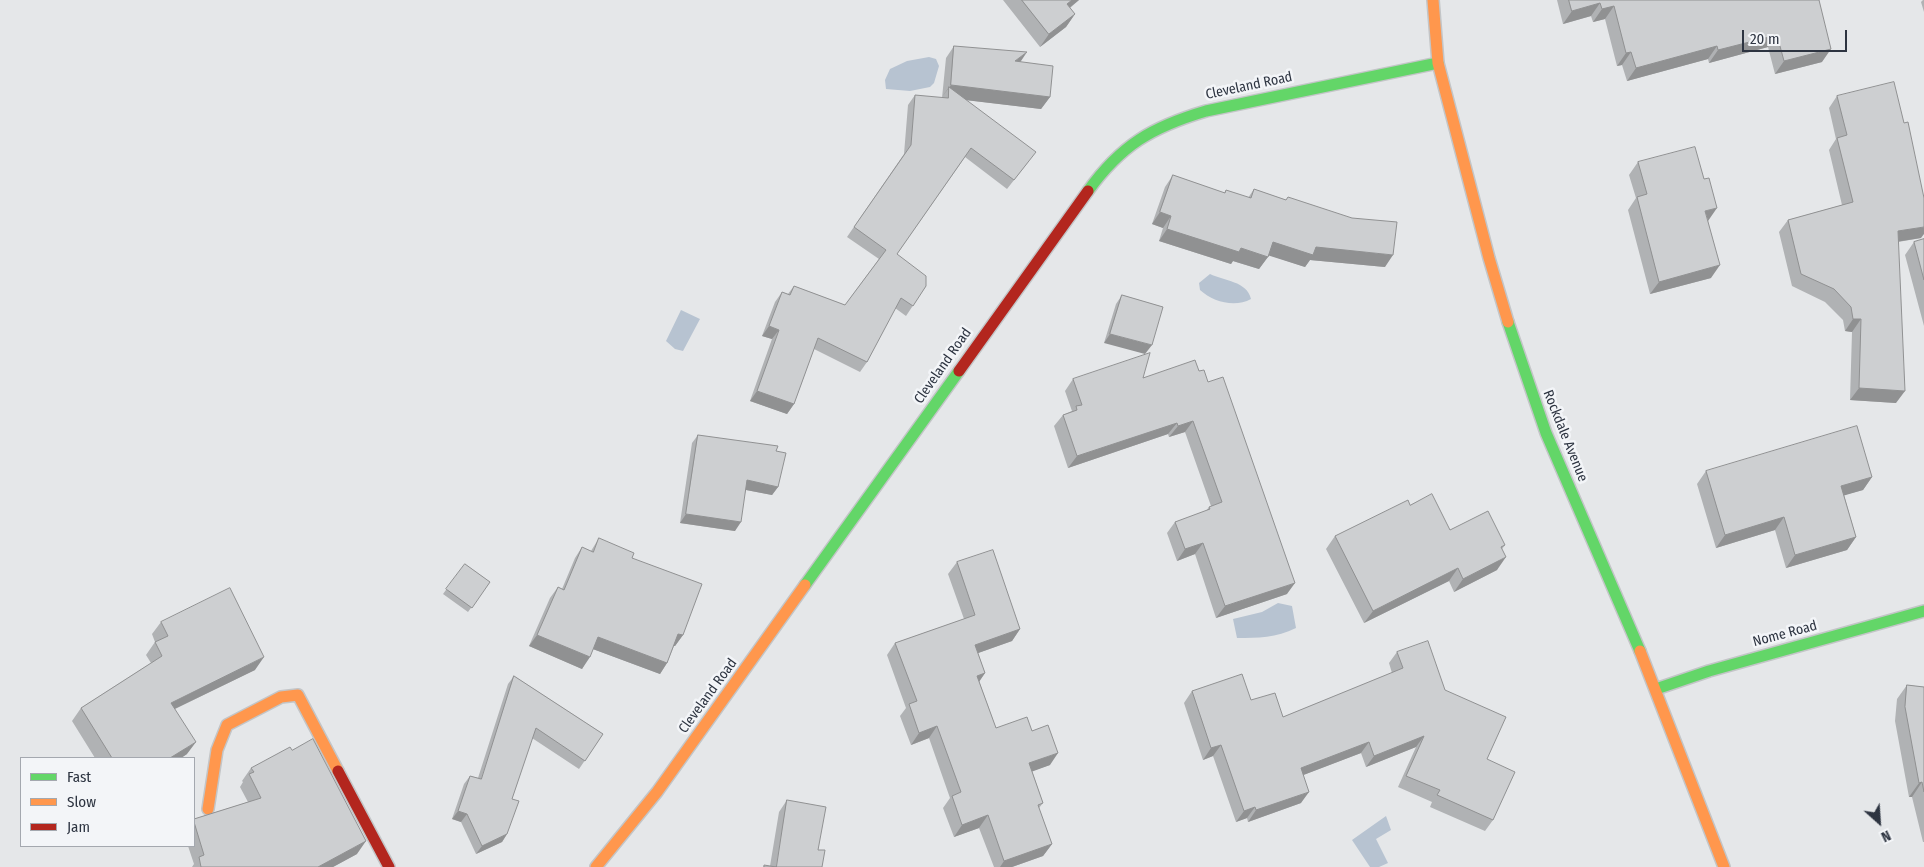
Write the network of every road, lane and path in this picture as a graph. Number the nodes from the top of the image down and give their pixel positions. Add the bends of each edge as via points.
1 (1433, 0) edge
2 (1438, 63) junction
3 (1924, 611) edge
4 (1656, 689) junction
5 (208, 809) dead end
6 (389, 867) edge
7 (596, 867) edge
8 (1724, 867) edge

1 - 2 street, Rockdale Avenue
2 - 4 street, Rockdale Avenue via 1489,258 1523,370 1546,433
2 - 7 street, Cleveland Road via 1206,110 1153,131 1128,146 1101,173 657,792
3 - 4 street, Nome Road via 1708,671
4 - 8 street, Rockdale Avenue
5 - 6 street via 217,750 227,725 281,697 298,695

